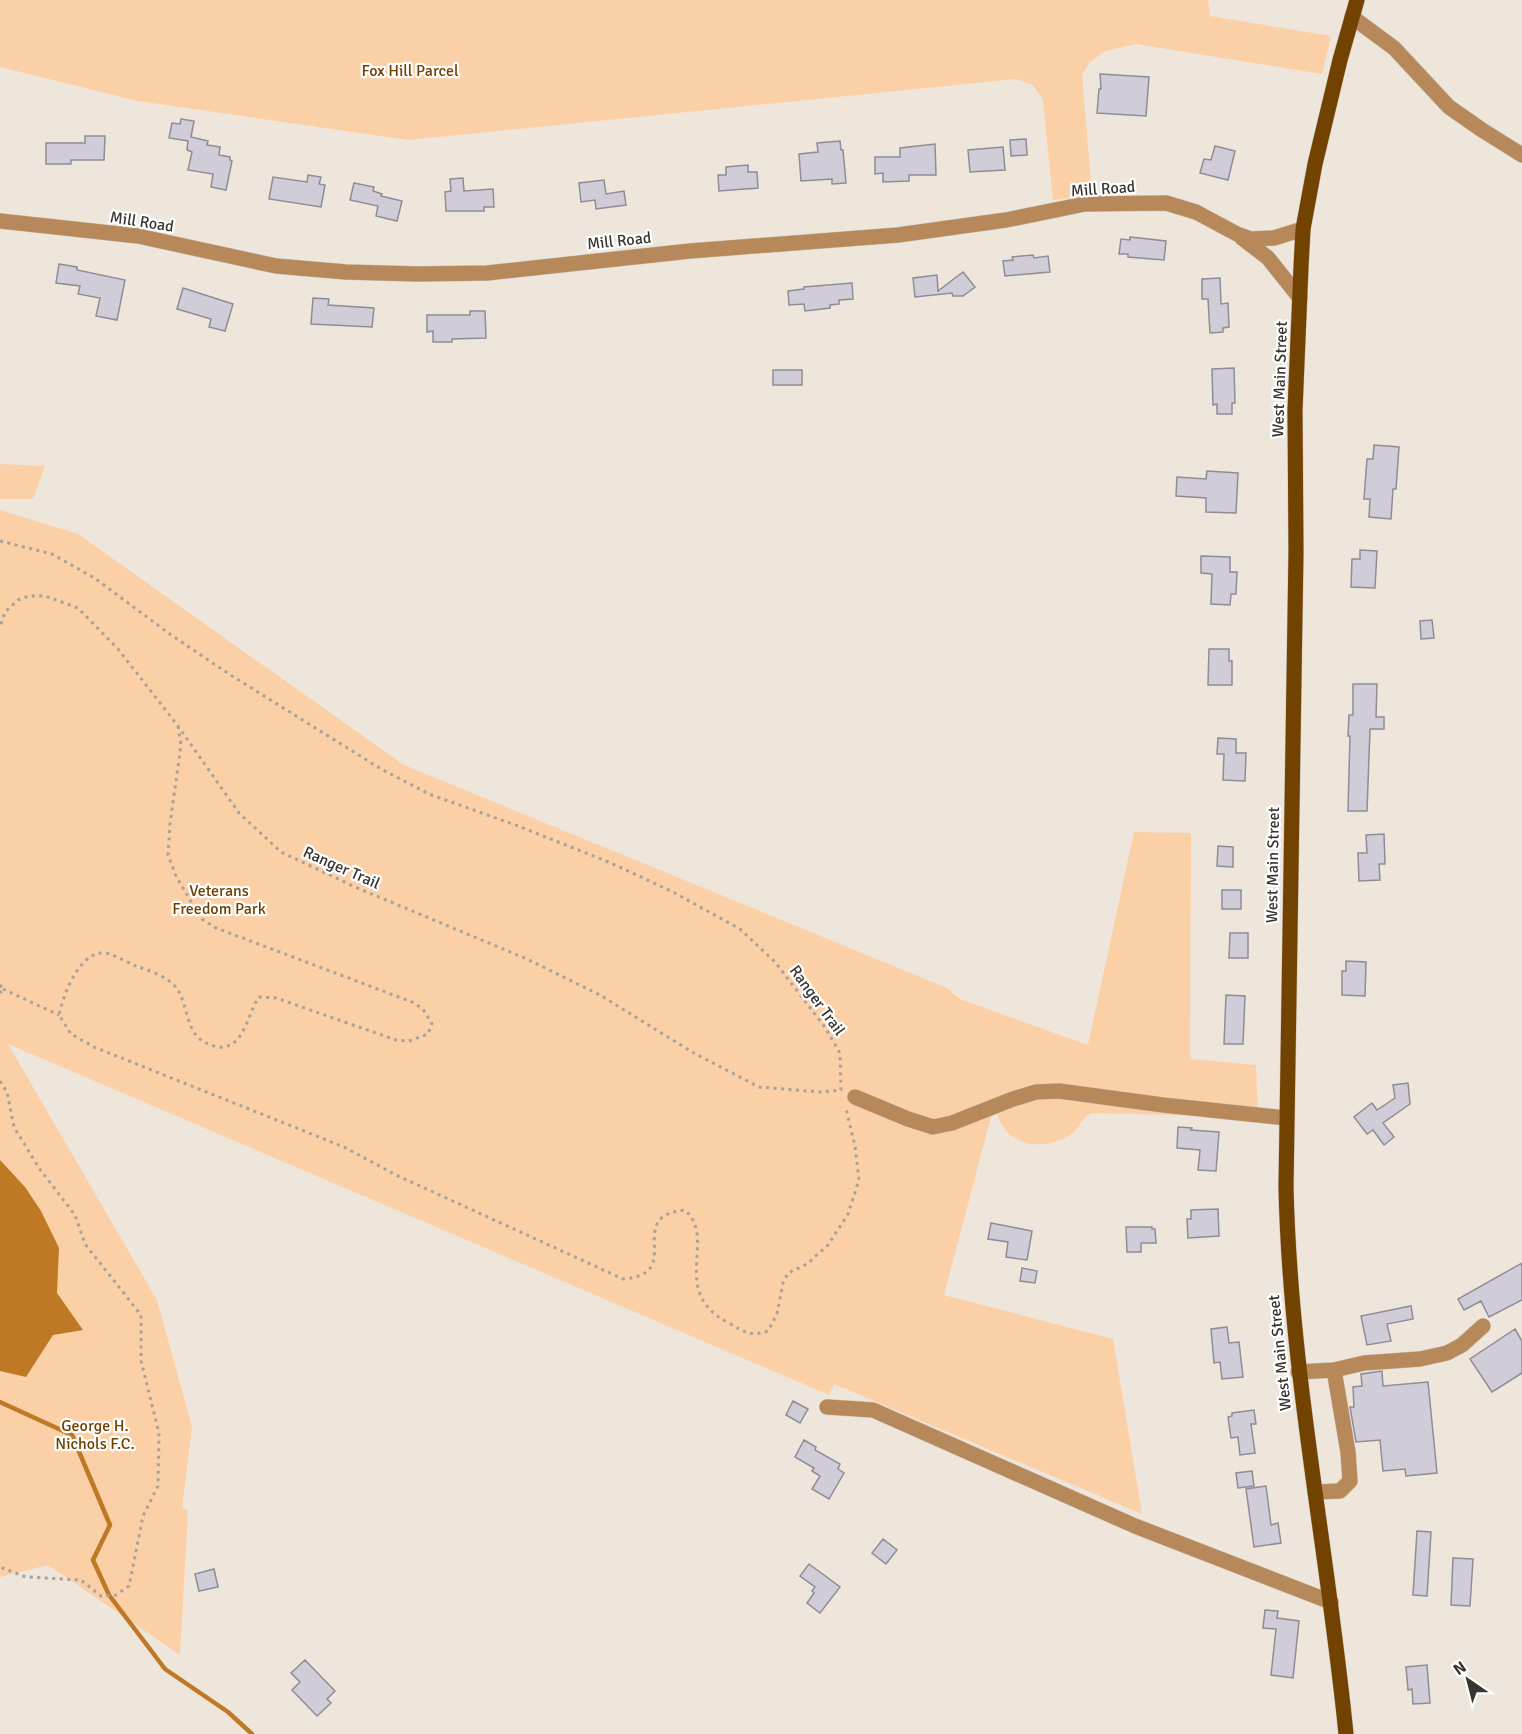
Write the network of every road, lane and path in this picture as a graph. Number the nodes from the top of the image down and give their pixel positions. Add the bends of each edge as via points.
1 (1357, 0) edge
2 (1352, 17) junction
3 (1522, 155) edge
4 (0, 221) edge
5 (1304, 229) junction
6 (1237, 234) junction
7 (1300, 298) junction
8 (0, 541) edge
9 (0, 627) edge
10 (178, 726) junction
11 (0, 985) edge
12 (2, 991) edge
13 (59, 1015) junction
14 (0, 1081) edge
15 (847, 1096) junction
16 (1286, 1118) junction
17 (1483, 1326) dead end
18 (1334, 1370) junction
19 (1298, 1372) junction
20 (827, 1407) dead end
21 (1315, 1492) junction
22 (0, 1567) edge
23 (1331, 1602) junction
24 (1346, 1734) edge

1 - 2 main road, West Main Street
2 - 3 street via 1394,48 1449,107
2 - 5 main road, West Main Street via 1315,164
4 - 6 street, Mill Road via 138,236 276,266 417,274 487,273 690,251 898,235 1084,204 1166,203 1196,212
5 - 6 street, Mill Road via 1263,239
5 - 7 main road, West Main Street
6 - 7 street, Mill Road via 1268,258
7 - 16 main road, West Main Street via 1295,410
8 - 15 path, Ranger Trail via 52,555 96,579 229,674 381,769 429,794 610,863 740,929 775,962 824,1026 840,1053
9 - 10 path, Ranger Trail via 5,612 29,596 45,596 78,608 118,649
10 - 13 path via 181,745 168,855 185,894 202,919 216,928 412,1002 423,1008 432,1024 428,1034 409,1041 396,1040 276,998 259,997 234,1043 211,1045 200,1041 172,983 103,953 92,956 80,968 64,993
10 - 15 path, Ranger Trail via 239,813 280,852 600,995 692,1052 759,1087
11 - 12 path
12 - 13 path
13 - 15 path via 71,1034 94,1047 344,1147 396,1175 623,1279 639,1278 649,1270 654,1260 655,1225 662,1216 685,1210 696,1228 698,1291 704,1304 714,1316 756,1335 768,1331 777,1314 788,1273 807,1264 828,1245 848,1214 859,1180
14 - 22 path via 7,1092 14,1127 75,1215 85,1244 141,1315 141,1361 159,1433 158,1486 143,1516 129,1586 116,1595 101,1596 81,1580 26,1577
15 - 16 street via 933,1127 1028,1095 1059,1091
16 - 19 main road, West Main Street via 1288,1246
17 - 18 street via 1448,1353
18 - 19 street
18 - 21 street via 1350,1481 1340,1491
19 - 21 main road, West Main Street
20 - 23 street via 873,1410 1135,1526
21 - 23 main road, West Main Street
23 - 24 main road, West Main Street

